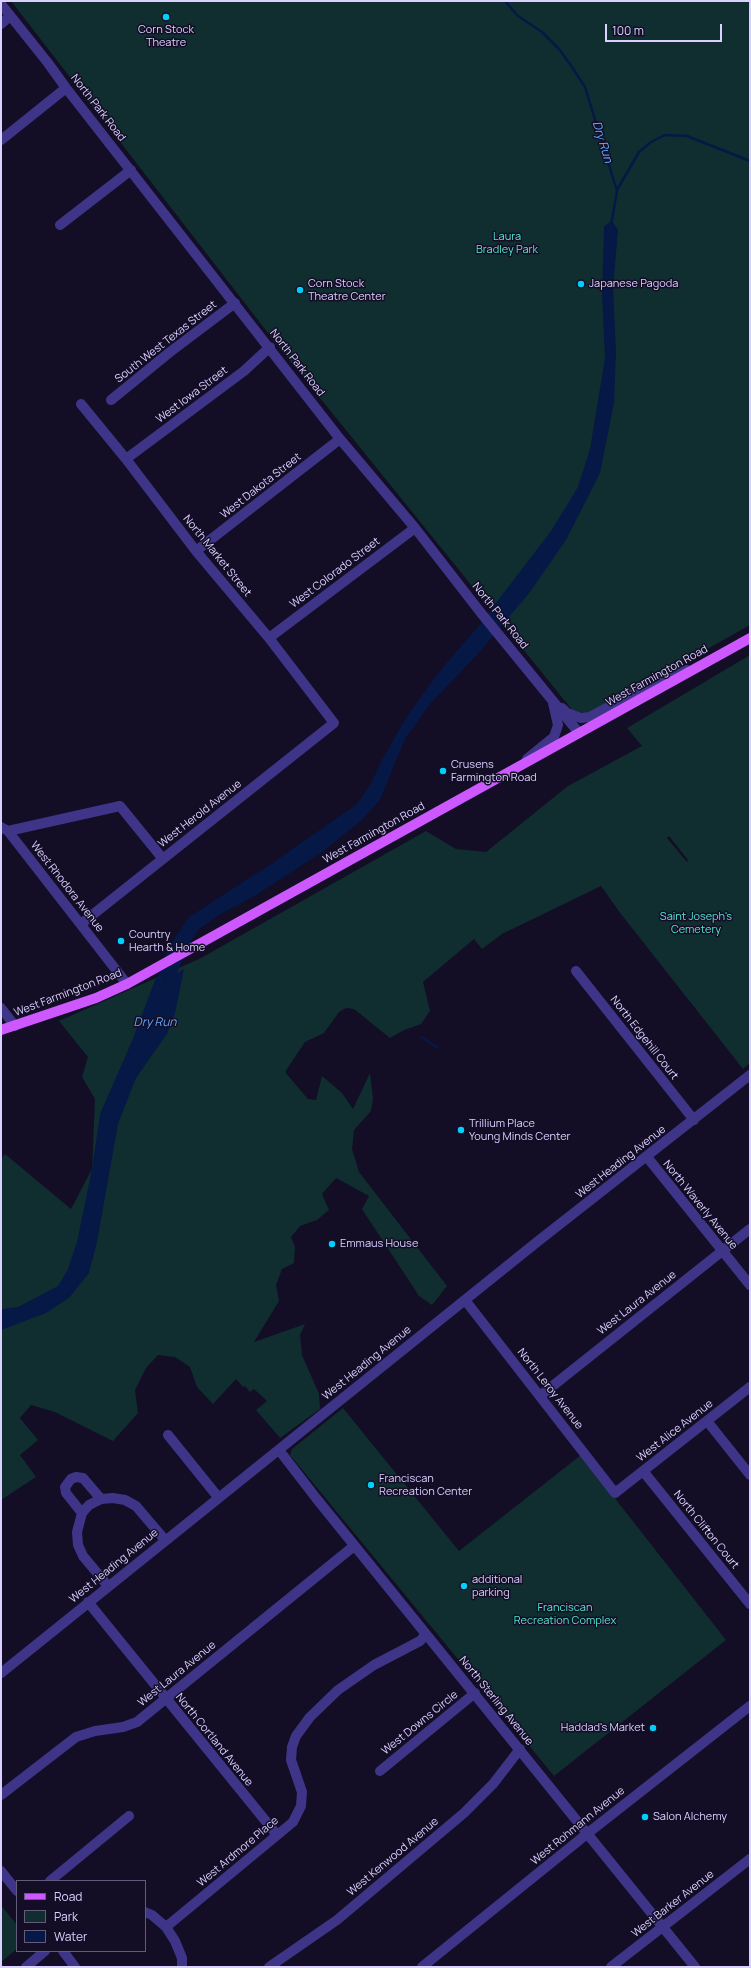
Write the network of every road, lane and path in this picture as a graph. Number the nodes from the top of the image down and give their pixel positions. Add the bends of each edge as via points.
1 (1, 4) edge
2 (10, 16) junction
3 (1, 24) edge
4 (66, 88) junction
5 (1, 140) edge
6 (131, 170) junction
7 (60, 225) dead end
8 (235, 303) junction
9 (270, 348) junction
10 (111, 400) dead end
11 (81, 404) dead end
12 (340, 439) junction
13 (126, 459) junction
14 (415, 528) junction
15 (196, 551) junction
16 (269, 638) junction
17 (750, 638) edge
18 (707, 662) junction
19 (551, 699) junction
20 (334, 723) joint
21 (579, 733) junction
22 (513, 770) junction
23 (4, 829) edge
24 (163, 859) junction
25 (81, 924) junction
26 (576, 971) dead end
27 (127, 984) junction
28 (1, 1008) edge
29 (15, 1026) junction
30 (1, 1030) edge
31 (750, 1076) edge
32 (694, 1120) junction
33 (647, 1157) junction
34 (750, 1229) edge
35 (722, 1251) junction
36 (750, 1285) edge
37 (464, 1300) junction
38 (750, 1387) edge
39 (540, 1396) junction
40 (707, 1421) junction
41 (168, 1435) dead end
42 (279, 1450) junction
43 (644, 1471) junction
44 (750, 1475) edge
45 (615, 1494) joint
46 (218, 1497) junction
47 (101, 1500) junction
48 (82, 1514) junction
49 (165, 1540) junction
50 (354, 1546) junction
51 (108, 1586) junction
52 (88, 1602) junction
53 (750, 1604) edge
54 (426, 1634) junction
55 (2, 1670) edge
56 (475, 1694) junction
57 (166, 1700) junction
58 (750, 1706) edge
59 (520, 1749) junction
60 (380, 1771) dead end
61 (1, 1796) edge
62 (129, 1816) dead end
63 (588, 1833) junction
64 (277, 1835) junction
65 (750, 1859) edge
66 (1, 1871) edge
67 (51, 1880) edge
68 (16, 1890) edge
69 (146, 1912) edge
70 (166, 1927) junction
71 (664, 1927) junction
72 (44, 1952) edge
73 (64, 1952) edge
74 (26, 1967) edge
75 (76, 1967) edge
76 (182, 1967) edge
77 (269, 1967) edge
78 (422, 1967) edge
79 (611, 1967) edge
80 (695, 1967) edge

1 - 2 street, North Park Road
2 - 3 street
2 - 4 street, North Park Road
4 - 5 street
4 - 6 street, North Park Road
6 - 7 street
6 - 8 street, North Park Road
8 - 9 street, North Park Road
8 - 10 street, South West Texas Street
9 - 12 street, North Park Road
9 - 13 street, West Iowa Street
11 - 13 street, North Market Street
12 - 14 street, North Park Road
12 - 15 street, West Dakota Street
13 - 15 street, North Market Street
14 - 16 street, West Colorado Street
14 - 19 street, North Park Road
15 - 16 street, North Market Street
16 - 20 street, North Market Street
17 - 18 main road, West Farmington Road
18 - 19 street via 659,680 590,717 581,718 567,712
18 - 21 main road, West Farmington Road
19 - 21 street, North Park Road
19 - 22 street via 558,725 554,737
20 - 24 street, West Herold Avenue
21 - 22 main road, West Farmington Road
22 - 27 main road, West Farmington Road
23 - 24 street via 120,806
23 - 25 street, West Rhodora Avenue
24 - 25 street, West Herold Avenue
25 - 27 street, West Rhodora Avenue
26 - 32 street, North Edgehill Court
27 - 29 main road, West Farmington Road via 96,998
28 - 29 street
29 - 30 main road, West Farmington Road
31 - 32 street, West Heading Avenue
32 - 33 street, West Heading Avenue
33 - 35 street, North Waverly Avenue
33 - 37 street, West Heading Avenue
34 - 35 street, West Laura Avenue
35 - 36 street, North Waverly Avenue
35 - 39 street, West Laura Avenue
37 - 39 street, North Leroy Avenue
37 - 42 street, West Heading Avenue
38 - 40 street, West Alice Avenue
39 - 45 street, North Leroy Avenue
40 - 43 street, West Alice Avenue
40 - 44 street
41 - 46 street
42 - 46 street, West Heading Avenue
42 - 50 street, North Sterling Avenue
43 - 45 street, West Alice Avenue
43 - 53 street, North Clifton Court
46 - 49 street, West Heading Avenue
47 - 48 street via 89,1505
47 - 48 street via 83,1478 71,1479 65,1487 66,1493
47 - 49 street via 125,1500 136,1506
48 - 51 street via 77,1532 78,1545 83,1556
49 - 51 street, West Heading Avenue
50 - 54 street, North Sterling Avenue
50 - 57 street, West Laura Avenue
51 - 52 street, West Heading Avenue
52 - 55 street, West Heading Avenue
52 - 57 street, North Cortland Avenue
54 - 56 street, North Sterling Avenue
54 - 64 street, West Ardmore Place via 420,1641 374,1665 338,1690 310,1717 296,1736 292,1747 291,1760 302,1792 301,1806 293,1822
56 - 59 street, North Sterling Avenue
56 - 60 street, West Downs Circle
57 - 61 street, West Laura Avenue via 137,1722 123,1727 95,1730 76,1737
57 - 64 street, North Cortland Avenue
58 - 63 street, West Rohmann Avenue
59 - 63 street, North Sterling Avenue
59 - 77 street, West Kenwood Avenue via 493,1784 464,1813 336,1920
62 - 67 street
63 - 71 street, North Sterling Avenue
63 - 78 street, West Rohmann Avenue
64 - 70 street, West Ardmore Place
65 - 71 street, West Barker Avenue
66 - 68 street
69 - 70 street
70 - 76 street via 182,1958
71 - 79 street, West Barker Avenue
71 - 80 street, North Sterling Avenue
72 - 74 street
73 - 75 street

